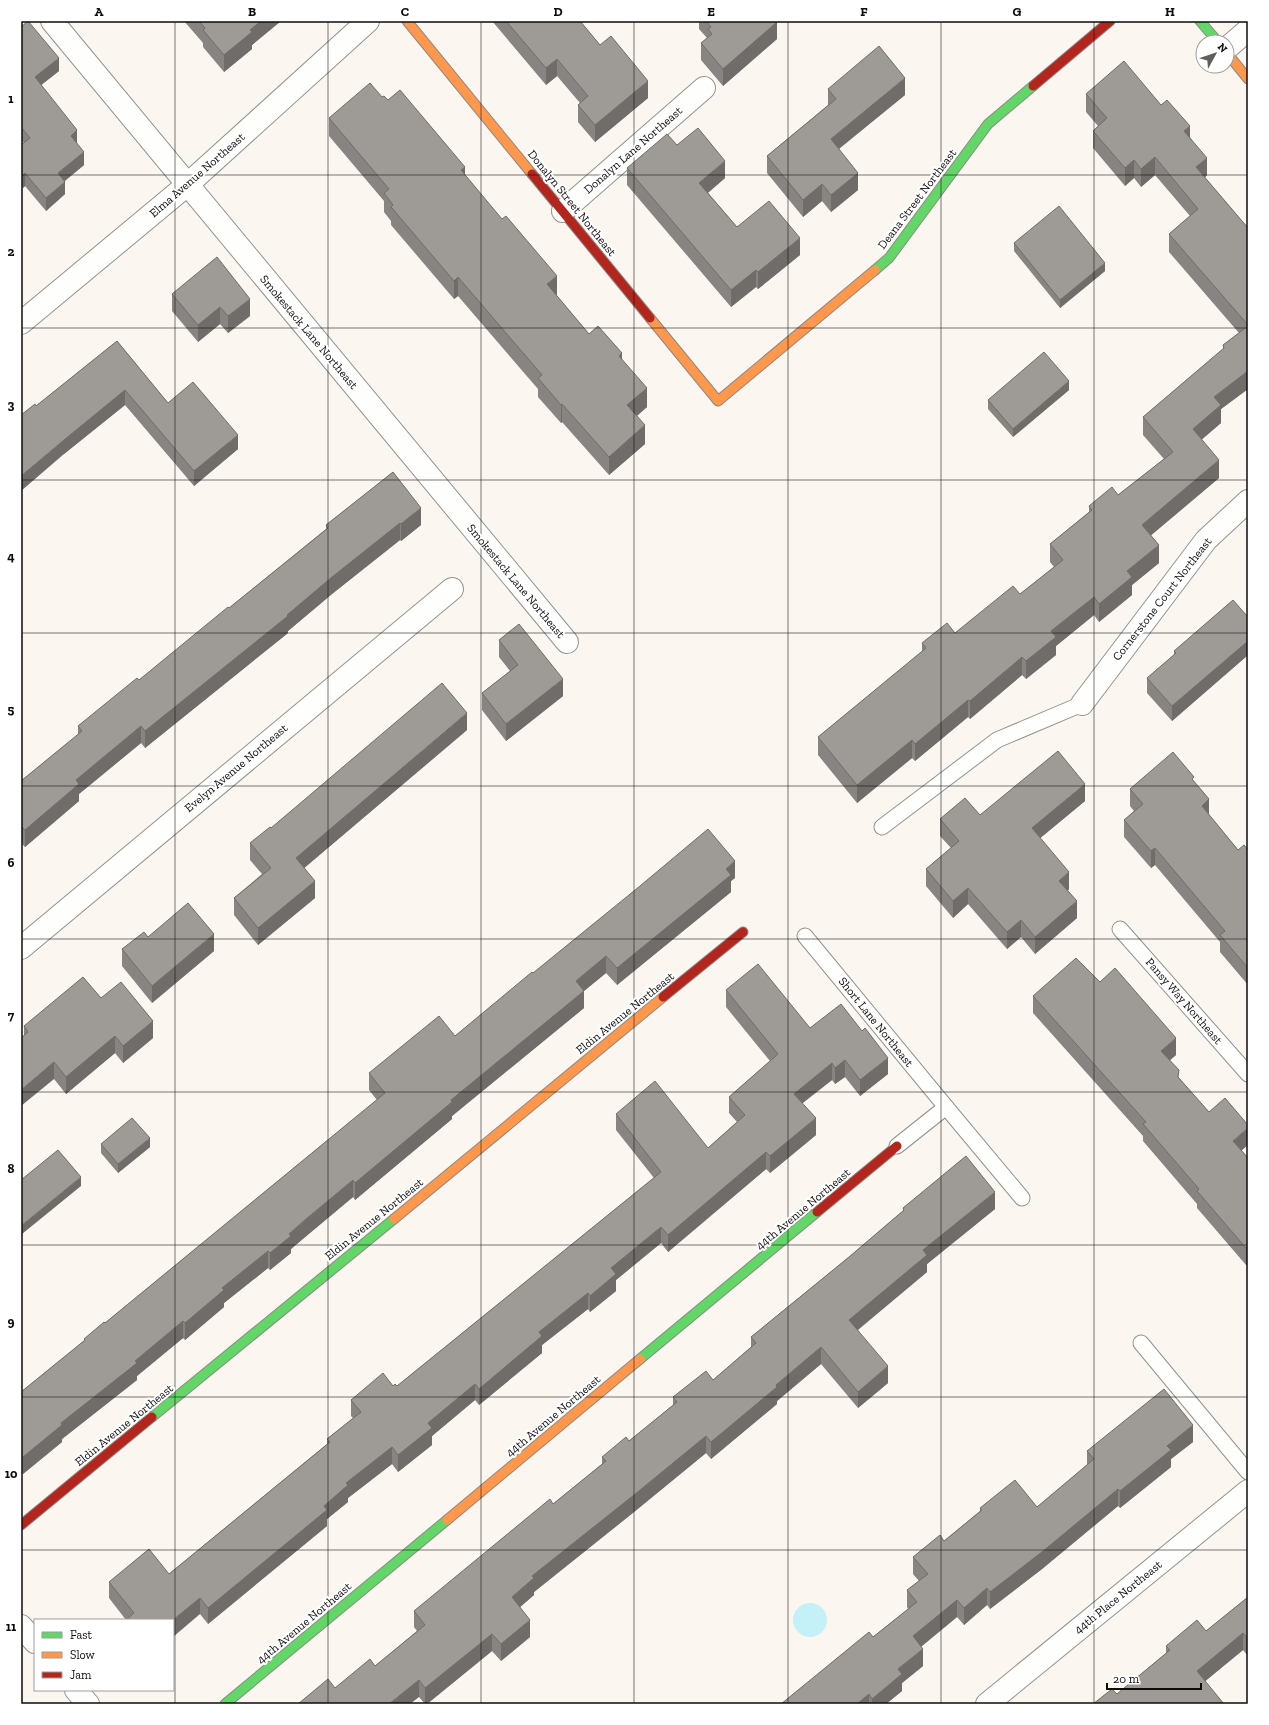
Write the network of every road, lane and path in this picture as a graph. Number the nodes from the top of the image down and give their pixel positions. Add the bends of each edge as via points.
1 (52, 21) edge
2 (407, 21) edge
3 (1110, 21) edge
4 (1200, 21) edge
5 (364, 22) edge
6 (1248, 30) edge
7 (1211, 34) edge
8 (1235, 41) edge
9 (1235, 63) edge
10 (1248, 79) edge
11 (704, 88) dead end
12 (187, 185) junction
13 (562, 211) junction
14 (21, 323) edge
15 (718, 401) joint
16 (1248, 501) edge
17 (452, 589) dead end
18 (567, 642) dead end
19 (1082, 704) joint
20 (882, 827) dead end
21 (1120, 929) dead end
22 (743, 932) dead end
23 (805, 936) dead end
24 (21, 948) edge
25 (1248, 1074) edge
26 (946, 1107) junction
27 (897, 1146) joint
28 (1022, 1198) dead end
29 (1141, 1343) dead end
30 (1248, 1472) edge
31 (1248, 1491) edge
32 (21, 1525) edge
33 (21, 1626) edge
34 (34, 1641) edge
35 (77, 1691) edge
36 (88, 1704) edge
37 (225, 1704) edge
38 (987, 1704) edge

1 - 12 street, Smokestack Lane Northeast
2 - 13 street, Donalyn Street Northeast
3 - 15 street, Deana Street Northeast via 988,124 889,258
4 - 7 street
5 - 12 street, Elma Avenue Northeast
6 - 8 street
9 - 10 street
11 - 13 street, Donalyn Lane Northeast
12 - 14 street, Elma Avenue Northeast
12 - 18 street, Smokestack Lane Northeast
13 - 15 street, Donalyn Street Northeast
16 - 19 street, Cornerstone Court Northeast via 1206,540
17 - 24 street, Evelyn Avenue Northeast
19 - 20 lane via 997,740
21 - 25 lane, Pansy Way Northeast
22 - 32 street, Eldin Avenue Northeast
23 - 26 lane, Short Lane Northeast
26 - 27 lane
26 - 28 lane, Short Lane Northeast
27 - 37 street, 44th Avenue Northeast
29 - 30 lane
31 - 38 street, 44th Place Northeast
33 - 34 street
35 - 36 street

